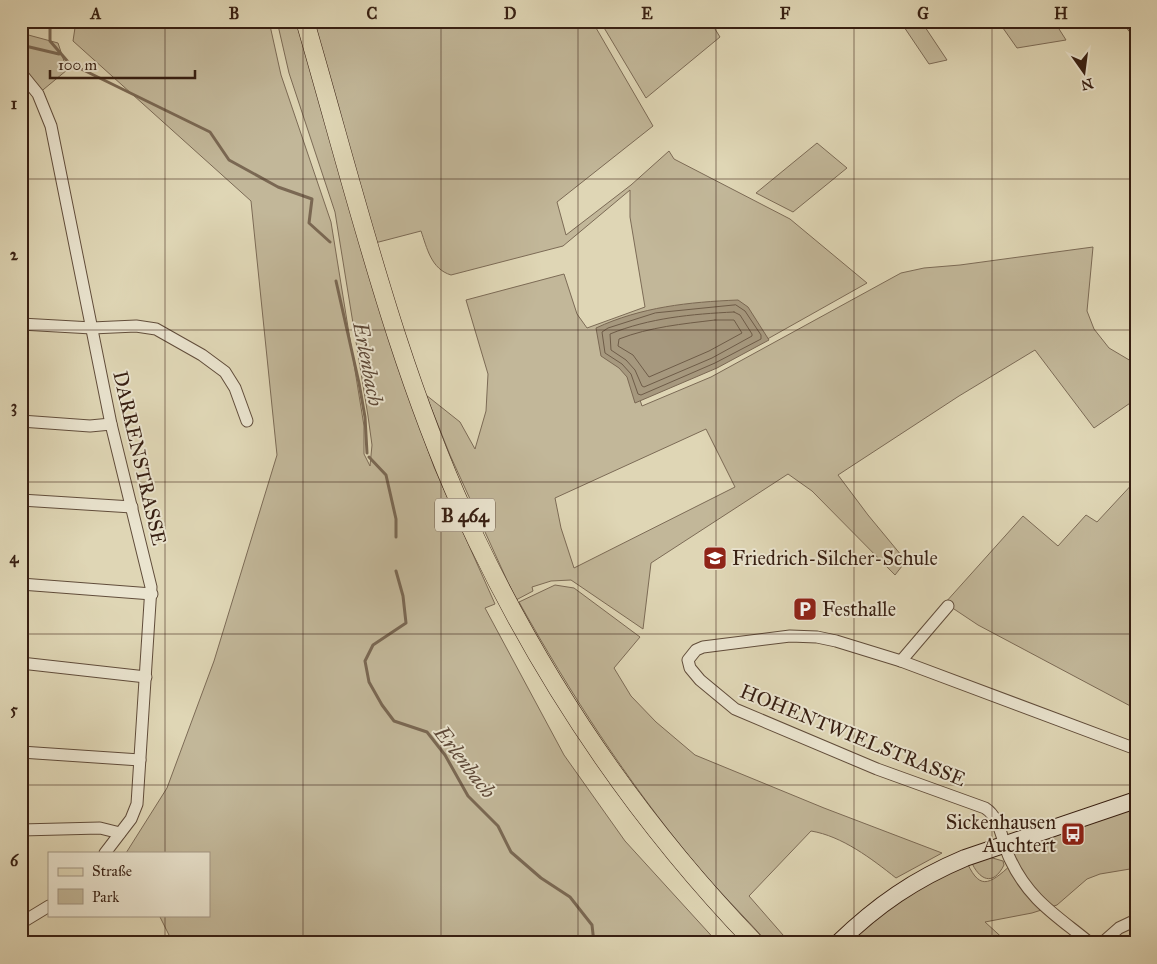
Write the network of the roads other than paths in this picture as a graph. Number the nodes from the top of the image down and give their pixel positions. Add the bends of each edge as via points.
1 (305, 21) edge
2 (1129, 21) edge
3 (1136, 30) edge
4 (21, 73) edge
5 (21, 324) edge
6 (92, 328) junction
7 (247, 421) dead end
8 (21, 422) edge
9 (111, 424) junction
10 (21, 500) edge
11 (132, 507) junction
12 (21, 584) edge
13 (152, 594) junction
14 (948, 606) dead end
15 (901, 662) junction
16 (21, 663) edge
17 (146, 677) junction
18 (1136, 749) edge
19 (21, 752) edge
20 (140, 760) junction
21 (1136, 800) edge
22 (21, 830) edge
23 (120, 833) junction
24 (1003, 845) junction
25 (106, 852) edge
26 (48, 907) edge
27 (1136, 920) edge
28 (21, 923) edge
29 (755, 943) edge
30 (838, 943) edge
31 (1090, 943) edge
32 (1102, 943) edge

1 - 29 main road, B 464 via 393,321 428,424 477,541 546,670 614,775 684,864
2 - 3 street
4 - 6 street, DARRENSTRASSE via 38,94 51,126
5 - 6 street
6 - 7 street via 150,327 202,355 219,366 230,379
6 - 9 street, DARRENSTRASSE
8 - 9 street
9 - 11 street, DARRENSTRASSE
10 - 11 street
11 - 13 street, DARRENSTRASSE
12 - 13 street
13 - 17 street, DARRENSTRASSE
14 - 15 street
15 - 18 street
15 - 24 street, HOHENTWIELSTRASSE via 836,641 801,636 712,645 696,650 690,655 689,664 693,672 726,703 755,718 985,808 996,820
16 - 17 street
17 - 20 street, DARRENSTRASSE
19 - 20 street
20 - 23 street, DARRENSTRASSE via 136,809
21 - 24 street
22 - 23 street via 100,828
23 - 25 street, DARRENSTRASSE
24 - 30 street via 959,861 905,887 864,918
24 - 31 street, HOHENTWIELSTRASSE via 1028,891
26 - 28 street
27 - 32 street via 1119,928

